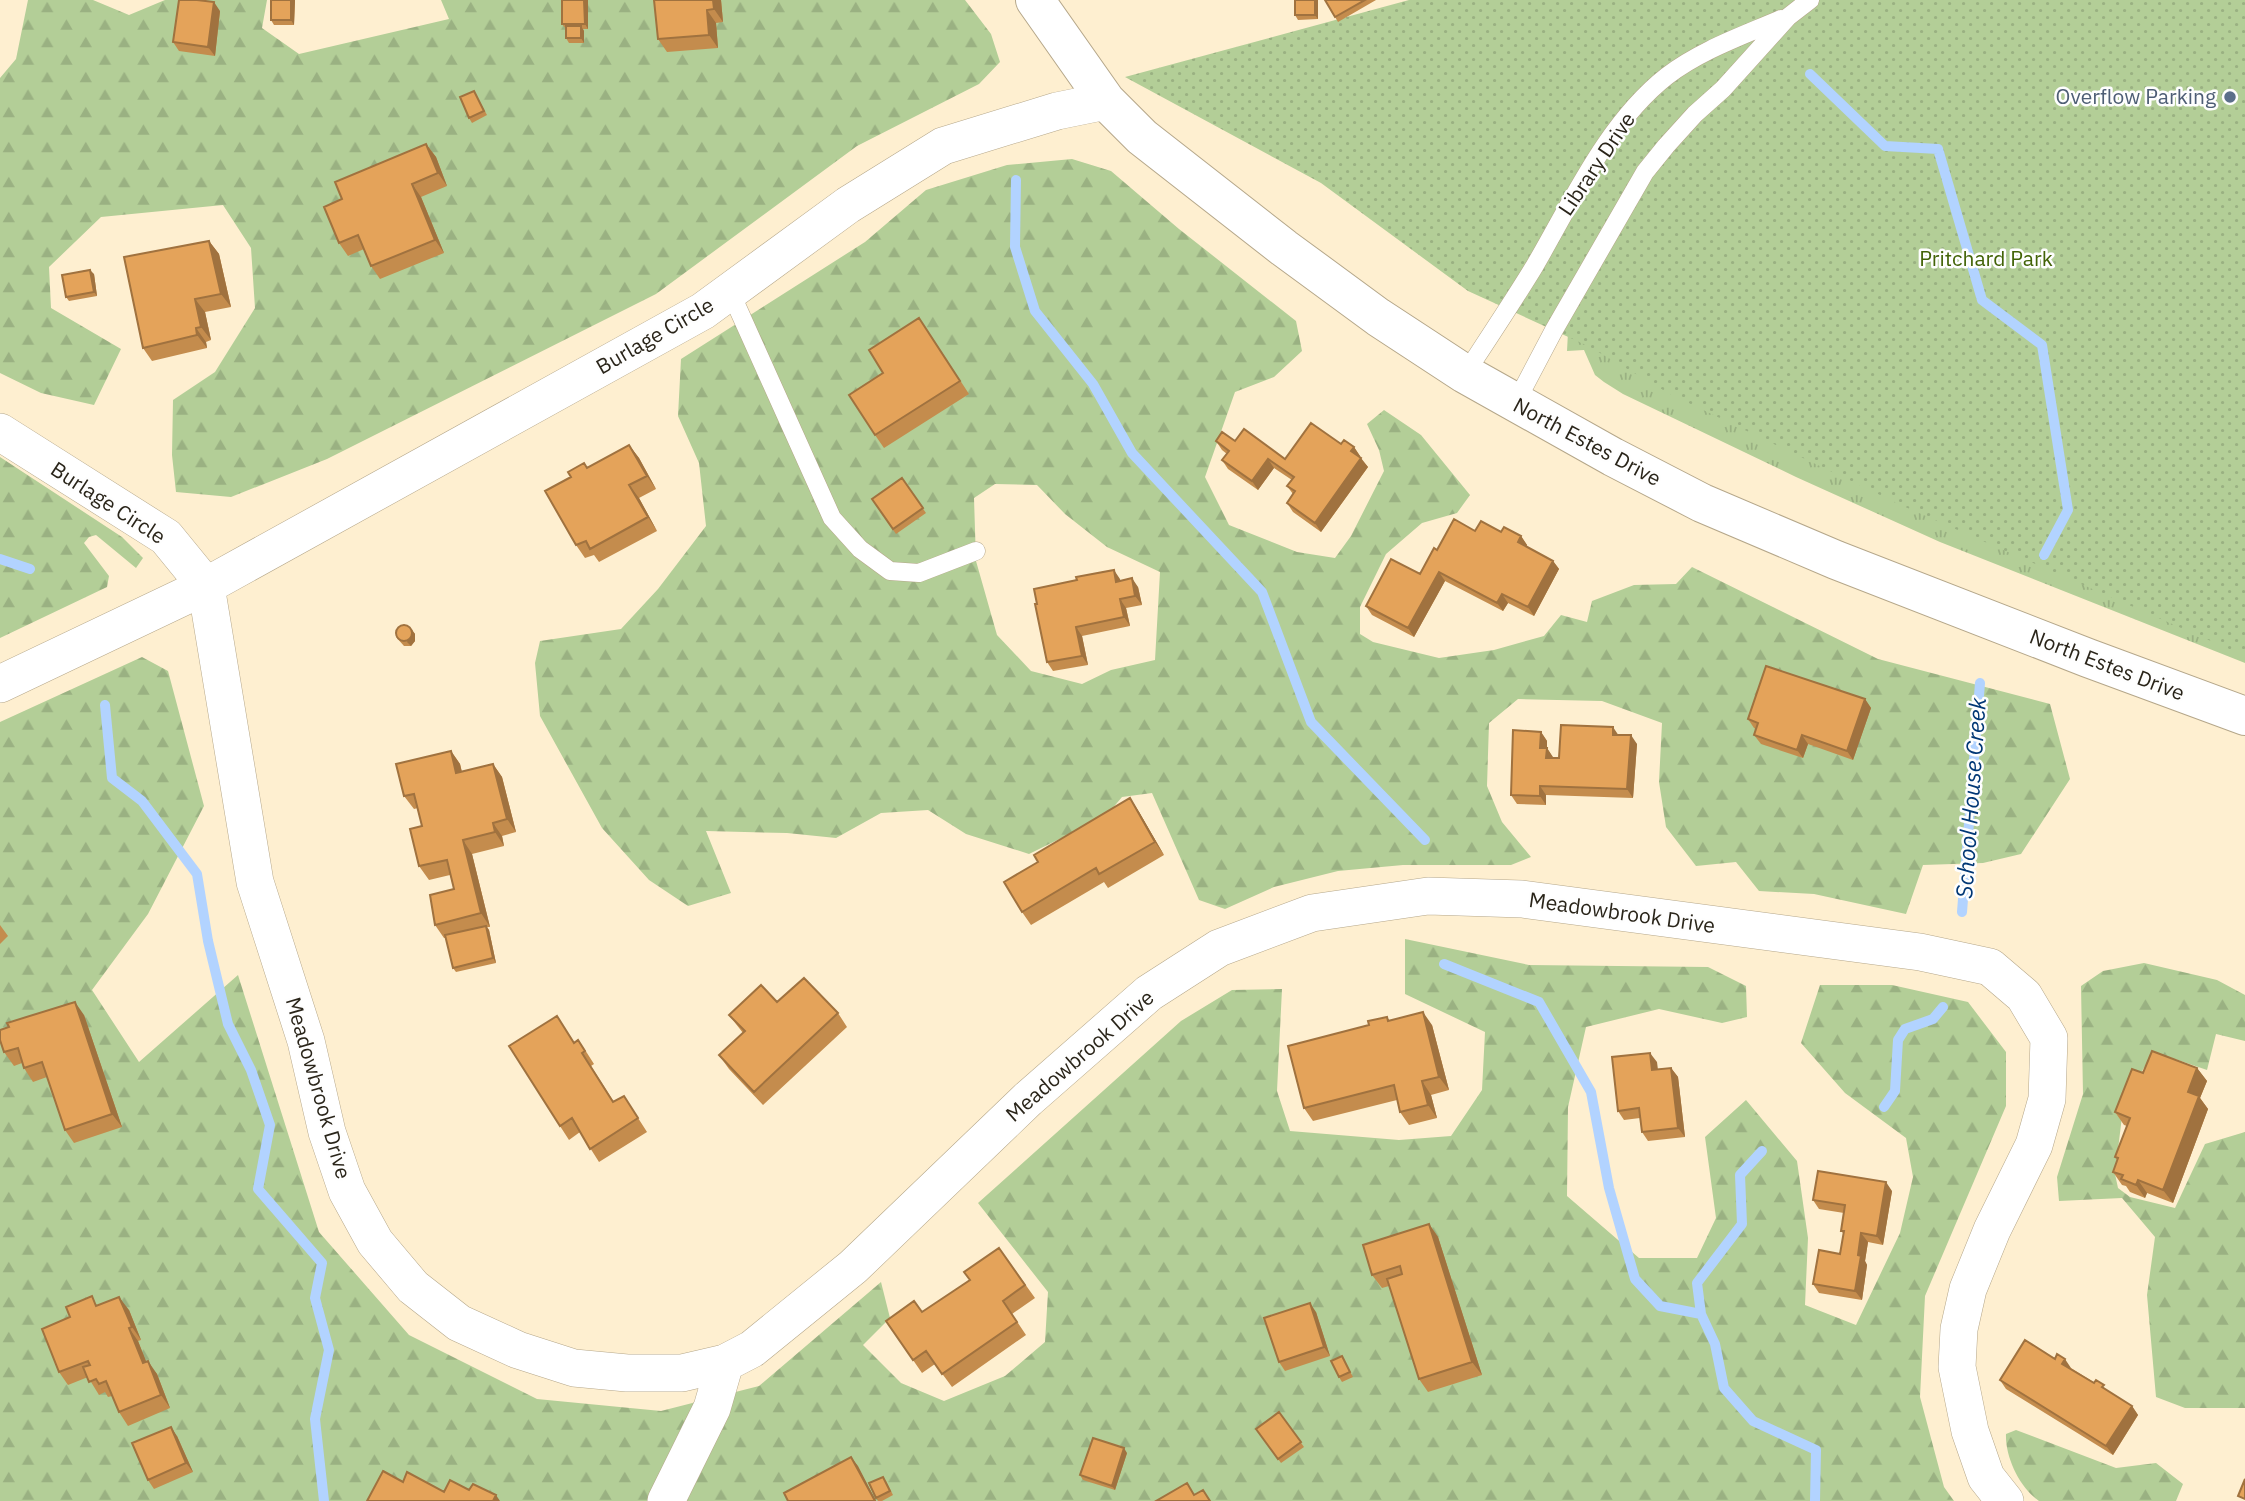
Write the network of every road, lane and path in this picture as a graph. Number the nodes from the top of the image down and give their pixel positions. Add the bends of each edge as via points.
1 (1035, 0) edge
2 (1810, 0) edge
3 (1788, 17) junction
4 (1106, 101) junction
5 (730, 292) junction
6 (1465, 374) junction
7 (1515, 404) junction
8 (0, 432) edge
9 (976, 551) dead end
10 (206, 586) junction
11 (0, 684) edge
12 (2245, 716) edge
13 (724, 1363) junction
14 (666, 1501) edge
15 (2005, 1501) edge

1 - 4 main road, North Estes Drive
2 - 3 lane, Library Drive
3 - 6 lane, Library Drive via 1703,52 1666,77 1628,116 1569,202
3 - 7 lane, Library Drive via 1646,172
4 - 5 street, Burlage Circle via 943,146 848,205
4 - 6 main road, North Estes Drive via 1142,137 1284,248
5 - 9 lane via 832,518 860,549 890,571 919,573
5 - 10 street, Burlage Circle via 704,311
6 - 7 main road, North Estes Drive
7 - 12 main road, North Estes Drive via 1727,513 1912,590
8 - 10 street, Burlage Circle via 166,537
10 - 11 street, Burlage Circle
10 - 13 street, Meadowbrook Drive via 255,882 306,1041 327,1132 347,1191 375,1242 413,1287 459,1323 518,1350 574,1368 627,1373 682,1373
13 - 14 street via 712,1408
13 - 15 street, Meadowbrook Drive via 752,1349 853,1267 1028,1100 1149,993 1219,948 1312,913 1428,896 1522,899 1920,952 1990,967 2024,996 2049,1038 2047,1099 2034,1144 1968,1289 1957,1367 1969,1431 1986,1477

